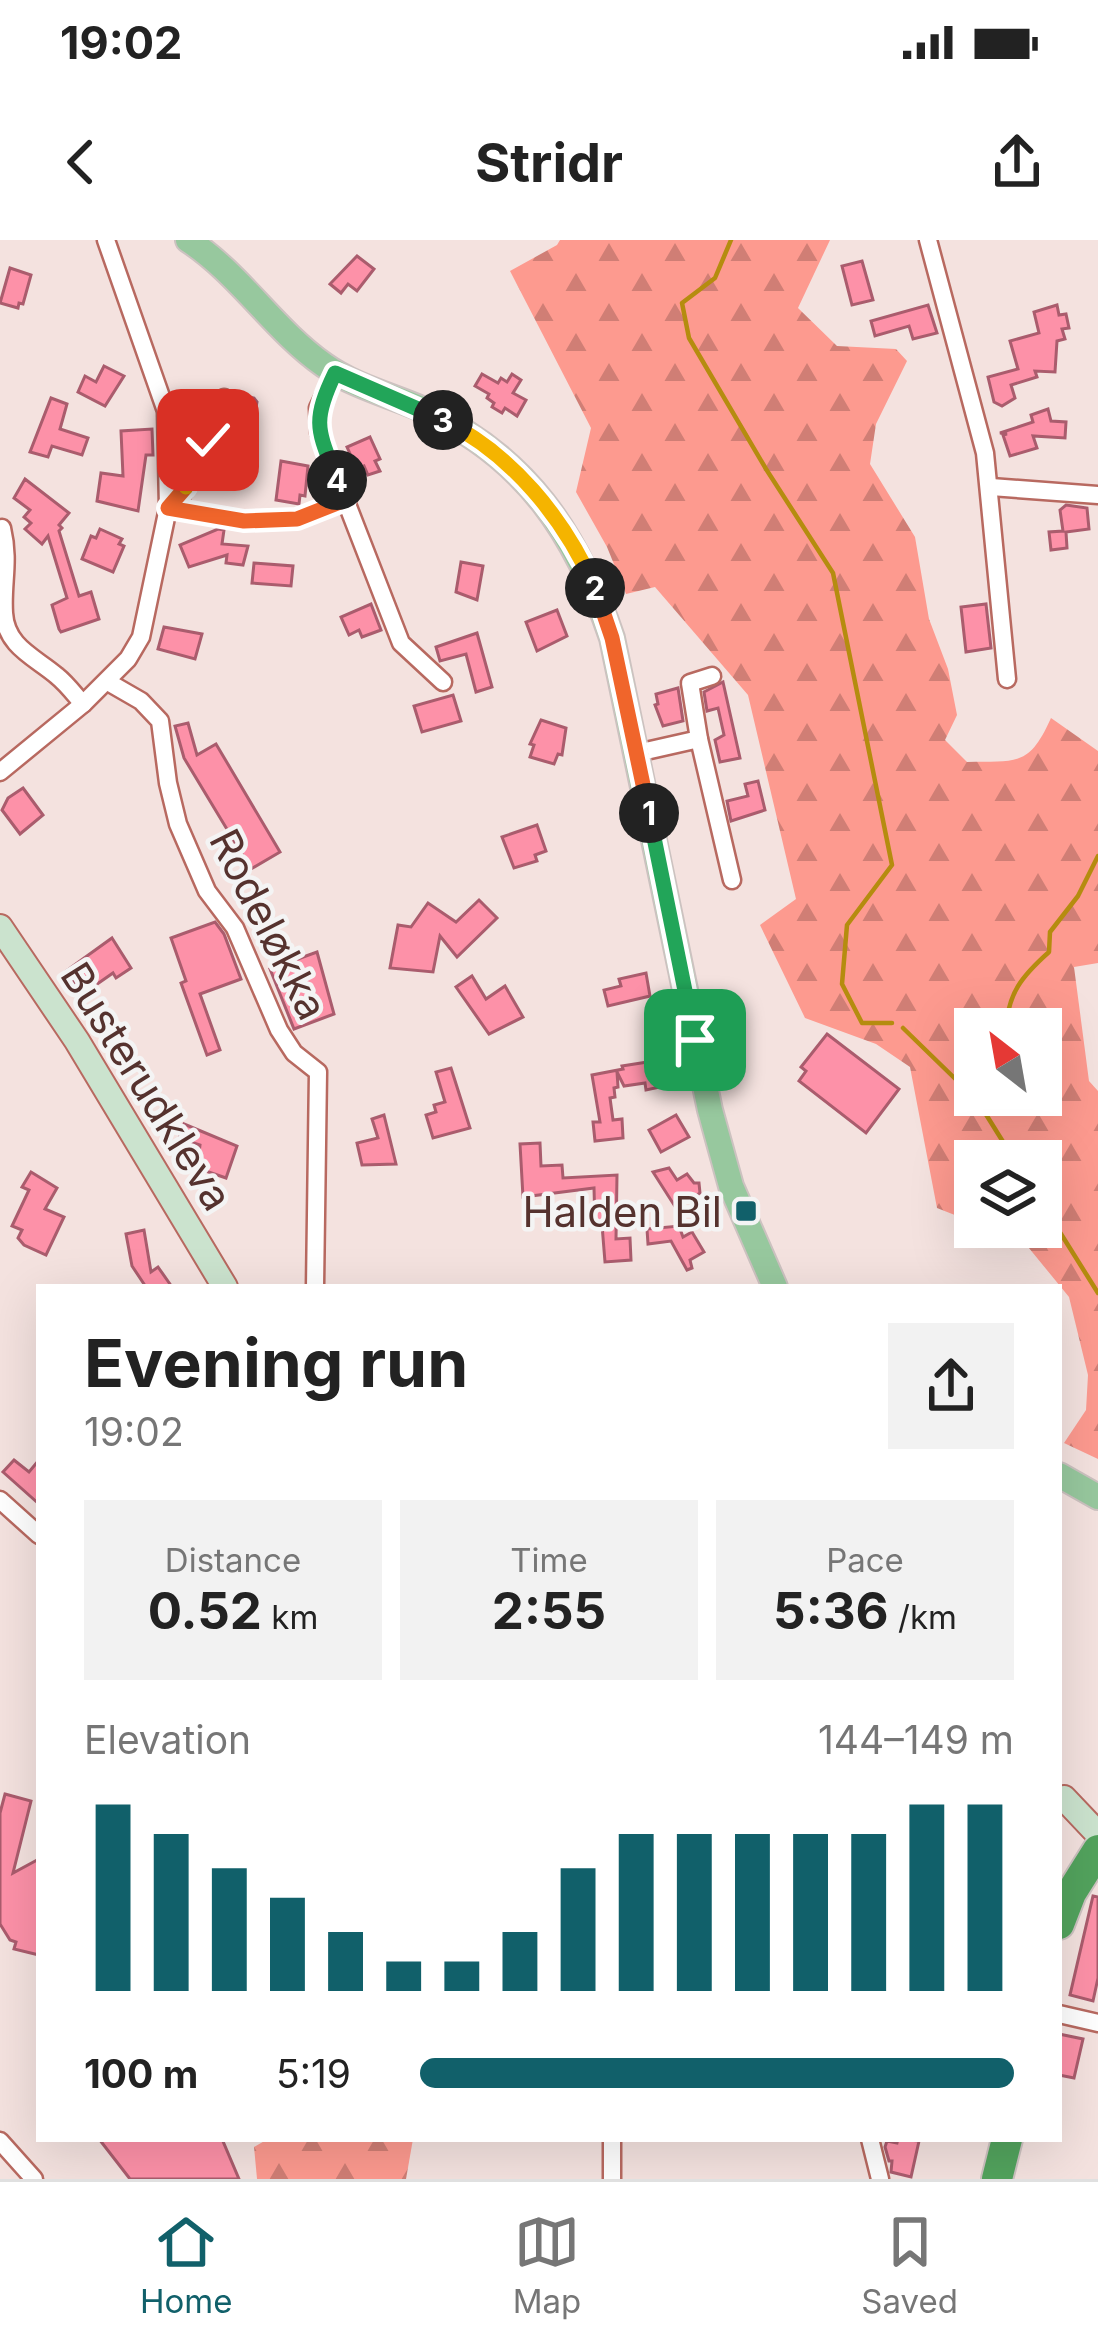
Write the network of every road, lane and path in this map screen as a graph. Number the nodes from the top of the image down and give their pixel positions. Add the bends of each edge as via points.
1 (106, 240) edge
2 (928, 240) edge
3 (193, 241) edge
4 (335, 373) junction
5 (224, 398) dead end
6 (991, 487) junction
7 (1098, 495) edge
8 (345, 500) junction
9 (168, 508) junction
10 (2, 528) edge
11 (712, 676) dead end
12 (1007, 679) dead end
13 (108, 682) junction
14 (443, 682) dead end
15 (83, 704) junction
16 (699, 739) junction
17 (637, 753) junction
18 (0, 772) edge
19 (732, 880) dead end
20 (0, 927) edge
21 (0, 951) edge
22 (27, 966) junction
23 (224, 1284) edge
24 (315, 1284) edge
25 (775, 1284) edge
26 (1062, 1477) edge
27 (1098, 1497) edge
28 (0, 1500) edge
29 (36, 1532) edge
30 (1062, 1797) edge
31 (1098, 1817) edge
32 (1098, 1834) edge
33 (1098, 1850) edge
34 (1065, 1892) edge
35 (1062, 2015) edge
36 (1098, 2023) edge
37 (0, 2141) edge
38 (612, 2142) edge
39 (872, 2142) edge
40 (1005, 2142) edge
41 (34, 2179) edge
42 (611, 2179) edge
43 (880, 2179) edge
44 (997, 2179) edge

1 - 9 street via 166,411
2 - 6 street
3 - 4 main road via 297,346
4 - 8 street via 318,408 319,432
4 - 17 main road via 466,431 550,510 594,586
5 - 9 street via 182,495
6 - 7 street
6 - 12 street
8 - 9 street via 297,519 244,521
8 - 14 street via 401,643
9 - 13 street via 141,637
10 - 15 street via 8,631
11 - 16 street via 690,683
13 - 15 street
13 - 24 street, Rodeløkka via 160,721 178,824 207,891 235,928 278,1030 318,1072
15 - 18 street
16 - 17 street
16 - 19 street
17 - 25 main road via 710,1110 731,1186
20 - 22 street, Busterudkleva
21 - 22 street
22 - 23 street, Busterudkleva
26 - 27 main road
28 - 29 street
30 - 31 street
30 - 32 street
33 - 34 highway
35 - 36 street
37 - 41 street
38 - 42 street
39 - 43 street
40 - 44 highway

